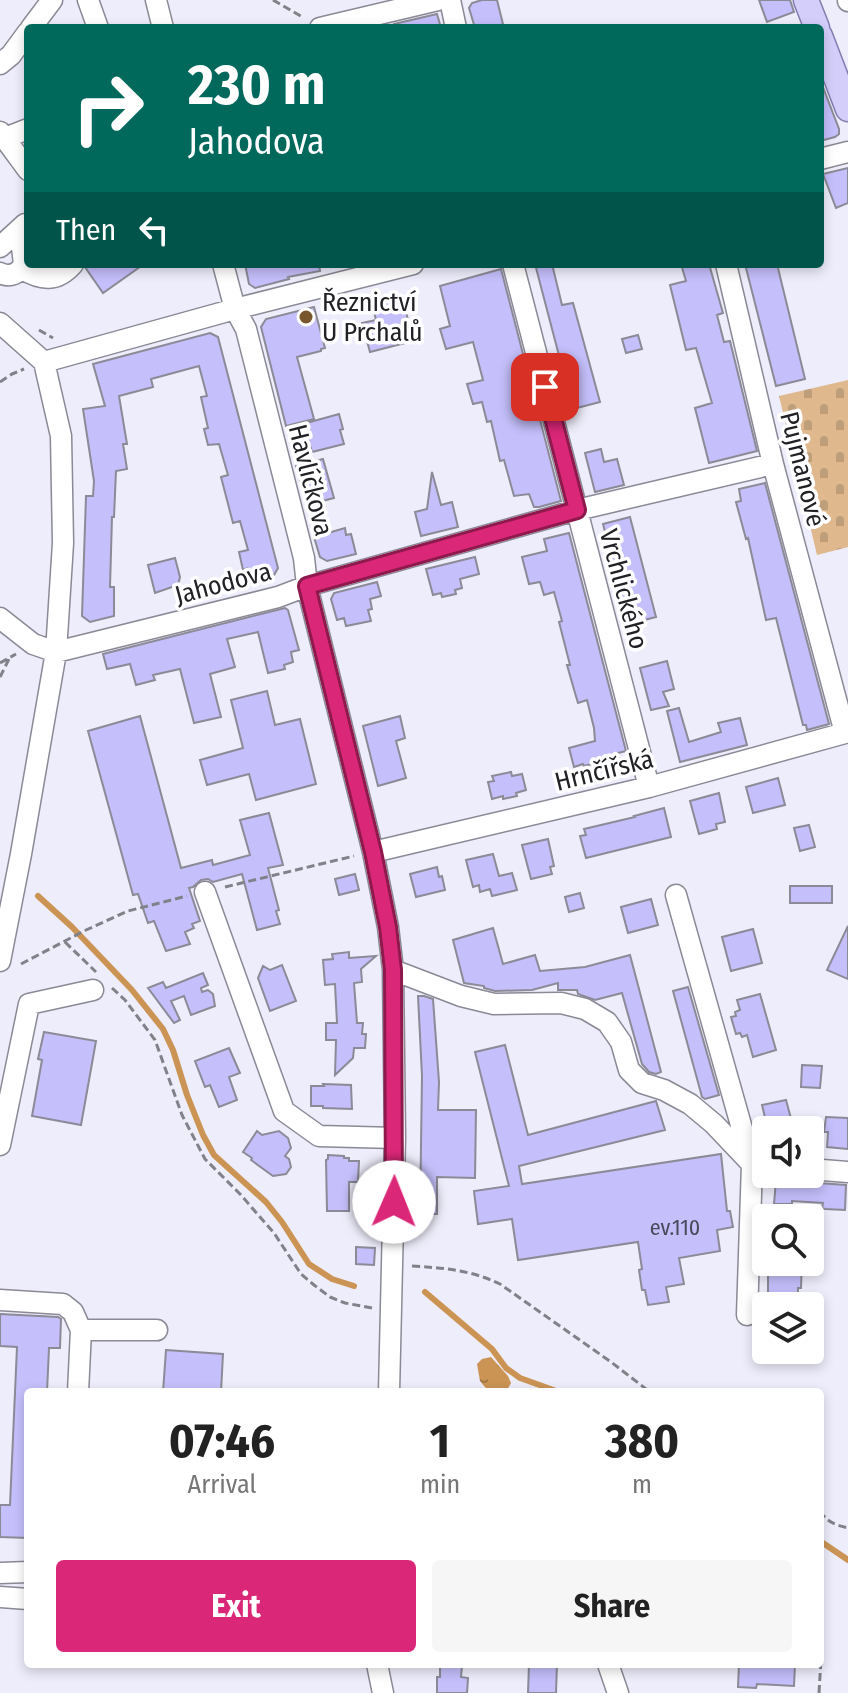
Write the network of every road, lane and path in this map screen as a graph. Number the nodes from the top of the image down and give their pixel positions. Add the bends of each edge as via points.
1 (52, 0) edge
2 (88, 0) edge
3 (156, 0) edge
4 (273, 0) edge
5 (438, 0) edge
6 (450, 0) edge
7 (806, 0) edge
8 (34, 24) edge
9 (97, 24) edge
10 (162, 24) edge
11 (313, 24) edge
12 (337, 24) edge
13 (455, 24) edge
14 (815, 24) edge
15 (24, 37) edge
16 (824, 46) edge
17 (0, 64) edge
18 (848, 109) edge
19 (24, 130) edge
20 (2, 135) edge
21 (848, 152) edge
22 (824, 158) edge
23 (24, 165) edge
24 (24, 225) edge
25 (24, 228) edge
26 (0, 247) edge
27 (24, 260) edge
28 (24, 260) edge
29 (69, 268) edge
30 (224, 268) edge
31 (397, 268) edge
32 (514, 268) edge
33 (727, 268) edge
34 (22, 269) junction
35 (0, 273) edge
36 (235, 309) junction
37 (0, 323) edge
38 (37, 366) junction
39 (0, 382) edge
40 (773, 464) junction
41 (577, 510) junction
42 (307, 586) junction
43 (0, 618) edge
44 (56, 652) junction
45 (0, 663) edge
46 (0, 677) edge
47 (845, 733) joint
48 (649, 787) junction
49 (373, 852) junction
50 (205, 892) junction
51 (676, 895) dead end
52 (65, 942) junction
53 (8, 964) edge
54 (393, 970) junction
55 (93, 990) dead end
56 (395, 1138) junction
57 (752, 1142) edge
58 (0, 1145) edge
59 (752, 1159) edge
60 (824, 1170) edge
61 (848, 1172) edge
62 (757, 1188) edge
63 (393, 1265) junction
64 (0, 1300) edge
65 (392, 1312) junction
66 (747, 1315) dead end
67 (81, 1330) junction
68 (157, 1330) dead end
69 (78, 1388) edge
70 (389, 1388) edge
71 (645, 1388) edge
72 (824, 1518) edge
73 (848, 1528) edge
74 (24, 1572) edge
75 (0, 1573) edge
76 (0, 1597) edge
77 (24, 1599) edge
78 (378, 1668) edge
79 (609, 1668) edge
80 (820, 1668) edge
81 (383, 1693) edge
82 (618, 1693) edge
83 (819, 1693) edge

1 - 8 street
2 - 9 street
3 - 10 street
4 - 11 path
5 - 12 street
6 - 13 street
7 - 14 main road
15 - 17 street
16 - 18 main road
19 - 20 street
20 - 23 street
21 - 22 street
24 - 26 street
25 - 28 street
27 - 34 street
29 - 34 street via 48,278
30 - 36 street, Havlíčkova
31 - 36 street
32 - 41 street, Vrchlického
33 - 40 street, Pujmanové
34 - 35 street via 14,275
36 - 38 street
36 - 42 street, Havlíčkova via 246,329
37 - 38 street
38 - 39 path
38 - 44 street via 61,436 63,543
40 - 41 street, Jahodova
40 - 47 street, Pujmanové
41 - 42 street, Jahodova
41 - 48 street, Vrchlického
42 - 44 street, Jahodova
42 - 49 street, Havlíčkova
43 - 44 street via 33,644
44 - 53 street
45 - 46 path via 10,657
47 - 48 street, Hrnčířská
48 - 49 street, Hrnčířská
49 - 50 path
49 - 54 street, Havlíčkova
50 - 52 path via 128,911
50 - 56 street via 284,1111 319,1136
51 - 57 street
52 - 53 path
52 - 65 path via 141,1020 155,1040 182,1115 205,1159 274,1233 301,1274 330,1297
54 - 56 street, Havlíčkova
54 - 59 street via 494,1004 561,1003 585,1009 607,1022 621,1042 629,1070 642,1083 690,1104
55 - 58 street via 29,1004
56 - 63 street, Havlíčkova
60 - 61 street
62 - 66 street
63 - 65 street, Havlíčkova
63 - 71 path via 452,1268 500,1284
64 - 67 street via 63,1304
65 - 70 street, Havlíčkova
67 - 68 street
67 - 69 street
72 - 73 path
74 - 75 street
76 - 77 street
78 - 81 street
79 - 82 street
80 - 83 path

